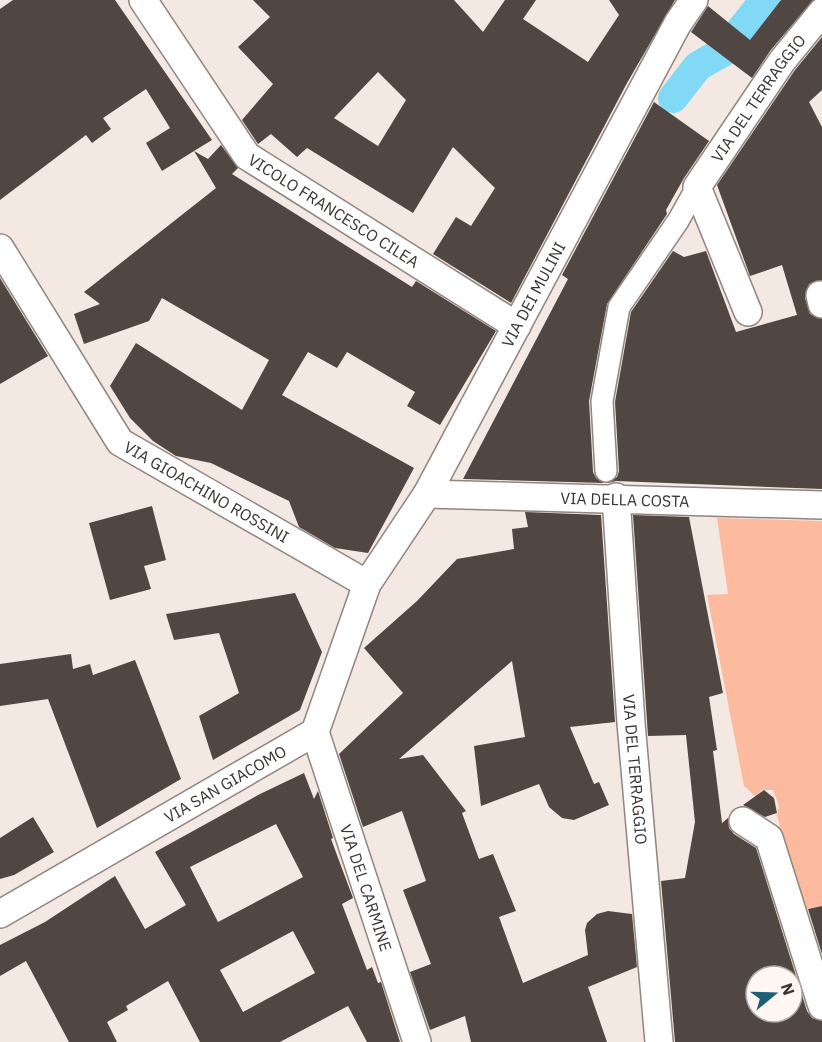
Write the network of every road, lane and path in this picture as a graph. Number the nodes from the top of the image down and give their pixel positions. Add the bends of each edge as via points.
1 (143, 0) edge
2 (694, 0) edge
3 (822, 12) edge
4 (697, 187) junction
5 (0, 248) edge
6 (748, 312) dead end
7 (516, 326) junction
8 (606, 471) dead end
9 (427, 494) junction
10 (616, 497) junction
11 (822, 505) edge
12 (368, 585) junction
13 (315, 732) junction
14 (743, 821) dead end
15 (0, 914) edge
16 (822, 1006) edge
17 (417, 1042) edge
18 (659, 1042) edge

1 - 7 street, VICOLO FRANCESCO CILEA via 247,156
2 - 7 street, VIA DEI MULINI via 678,23
3 - 4 street, VIA DEL TERRAGGIO via 782,61
4 - 6 street
4 - 8 street, VIA DEL TERRAGGIO via 619,308 602,401
5 - 12 street, VIA GIOACHINO ROSSINI via 120,442
7 - 9 street, VIA DEI MULINI
9 - 10 street, VIA DELLA COSTA
9 - 12 street, VIA DEI MULINI
10 - 11 street, VIA DELLA COSTA
10 - 18 street, VIA DEL TERRAGGIO
12 - 13 street
13 - 15 street, VIA SAN GIACOMO
13 - 17 street, VIA DEL CARMINE
14 - 16 street via 769,838

